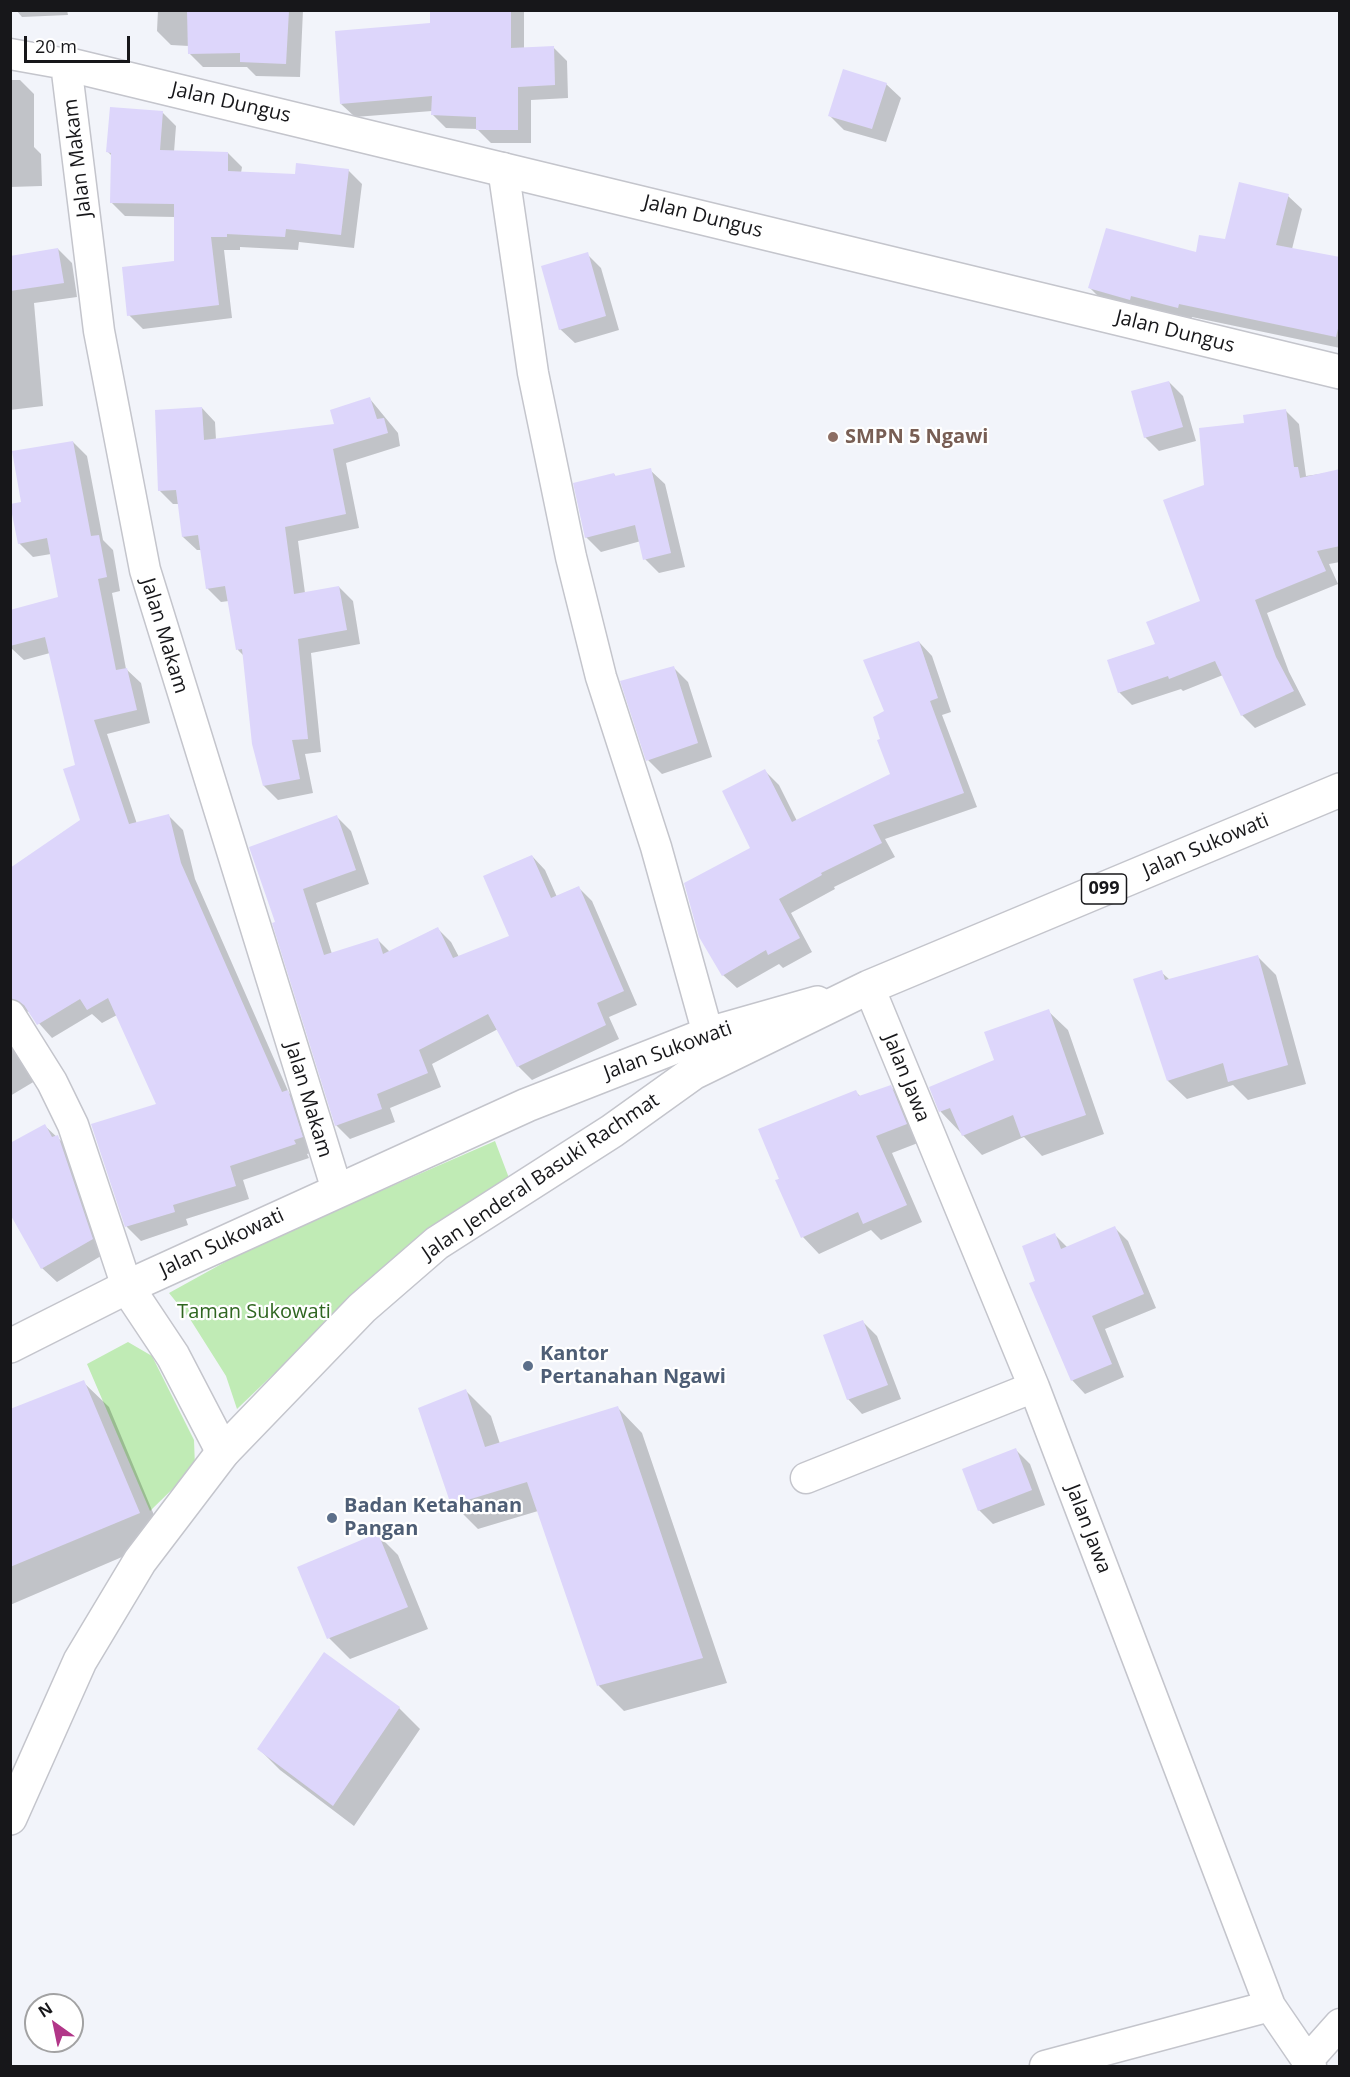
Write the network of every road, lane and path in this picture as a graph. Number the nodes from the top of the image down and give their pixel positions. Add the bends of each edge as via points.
1 (10, 54) edge
2 (66, 64) junction
3 (503, 168) junction
4 (1340, 372) edge
5 (1340, 790) edge
6 (869, 987) junction
7 (10, 1015) edge
8 (708, 1034) junction
9 (337, 1190) junction
10 (127, 1287) junction
11 (10, 1346) edge
12 (1034, 1387) junction
13 (223, 1452) junction
14 (806, 1478) dead end
15 (10, 1818) edge
16 (1270, 2006) junction
17 (1340, 2024) edge
18 (1309, 2064) edge
19 (1045, 2067) edge

1 - 2 street
2 - 3 main road, Jalan Dungus
2 - 9 street, Jalan Makam via 99,331 145,570
3 - 4 main road, Jalan Dungus
3 - 8 street via 533,373 571,557 601,677 656,847
5 - 6 main road, Jalan Sukowati / 099
6 - 8 main road, Jalan Sukowati / 099
6 - 12 street, Jalan Jawa
6 - 13 main road, Jalan Jenderal Basuki Rachmat via 693,1074 437,1244 362,1308
7 - 10 street via 52,1082 73,1125
8 - 9 main road, Jalan Sukowati / 099 via 527,1105
9 - 10 main road, Jalan Sukowati / 099
10 - 11 main road, Jalan Sukowati / 099
10 - 13 main road via 173,1356
12 - 14 street
12 - 16 street, Jalan Jawa
13 - 15 main road, Jalan Jenderal Basuki Rachmat via 140,1560 80,1661
16 - 18 street, Jalan Jawa
16 - 19 street
17 - 18 street

